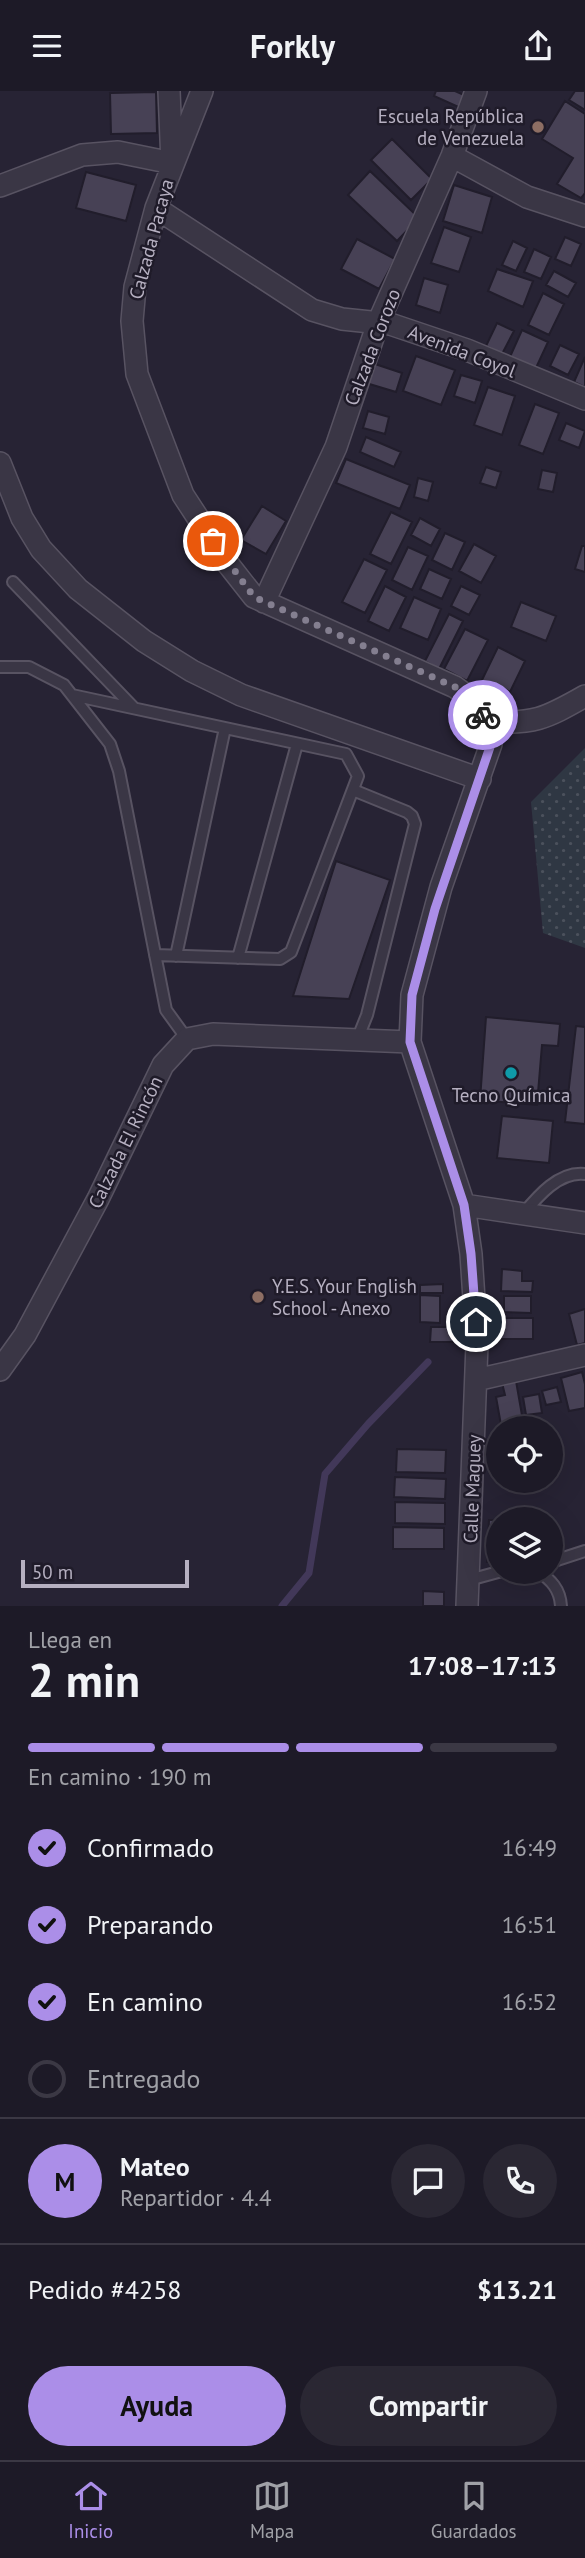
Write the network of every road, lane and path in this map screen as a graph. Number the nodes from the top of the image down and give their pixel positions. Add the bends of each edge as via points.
1 (169, 91) edge
2 (202, 91) edge
3 (476, 91) edge
4 (452, 156) junction
5 (172, 163) junction
6 (0, 186) edge
7 (156, 208) junction
8 (585, 216) edge
9 (378, 323) junction
10 (585, 399) edge
11 (0, 463) edge
12 (13, 582) dead end
13 (264, 602) junction
14 (0, 667) edge
15 (72, 695) junction
16 (585, 696) edge
17 (134, 708) junction
18 (487, 722) junction
19 (225, 728) junction
20 (297, 744) junction
21 (480, 779) junction
22 (353, 790) junction
23 (155, 955) junction
24 (176, 956) junction
25 (238, 958) junction
26 (187, 1039) junction
27 (357, 1040) junction
28 (410, 1042) junction
29 (585, 1174) edge
30 (464, 1205) junction
31 (523, 1214) junction
32 (585, 1223) edge
33 (585, 1355) edge
34 (0, 1370) edge
35 (476, 1380) junction
36 (585, 1551) edge
37 (563, 1558) edge
38 (486, 1575) edge
39 (469, 1580) junction
40 (553, 1584) edge
41 (467, 1606) edge
42 (561, 1606) edge

1 - 5 street
2 - 5 street, Calzada Pacaya
3 - 4 street, Calzada Corozo
4 - 8 street via 527,197
4 - 9 street, Calzada Corozo
5 - 6 street via 118,152 82,155
5 - 7 street, Calzada Pacaya
7 - 9 street, Avenida Coyol via 312,310
7 - 13 street, Calzada Pacaya via 135,287 132,321 137,374 183,495 228,564 254,597
9 - 10 street, Avenida Coyol via 467,350
9 - 13 street, Calzada Corozo via 336,447
11 - 21 street via 22,518 41,549 78,589 144,641 241,695
12 - 17 lane
13 - 18 street, Calzada Pacaya via 455,687 476,702
14 - 15 lane via 29,667 64,685
15 - 17 lane
15 - 23 lane via 110,744 119,771
16 - 18 street via 549,716 519,723
17 - 19 lane
18 - 21 street, Calle Maguey via 491,744
19 - 20 lane
19 - 24 lane
20 - 22 lane via 346,754 358,776
20 - 25 lane
21 - 28 street, Calle Maguey via 441,887 412,995
22 - 25 lane via 291,952 280,959
22 - 27 lane via 407,812 415,824
23 - 24 lane
23 - 26 lane via 166,1010
24 - 25 lane
26 - 27 street via 213,1034
26 - 34 street, Calzada El Rincón via 163,1065 26,1335
27 - 28 street
28 - 30 street, Calle Maguey
29 - 31 lane via 543,1190
30 - 31 street
30 - 35 street, Calle Maguey via 471,1254
31 - 32 street
33 - 35 street
35 - 39 street, Calle Maguey
36 - 37 lane
38 - 39 lane
39 - 41 street, Calle Maguey
40 - 42 lane

